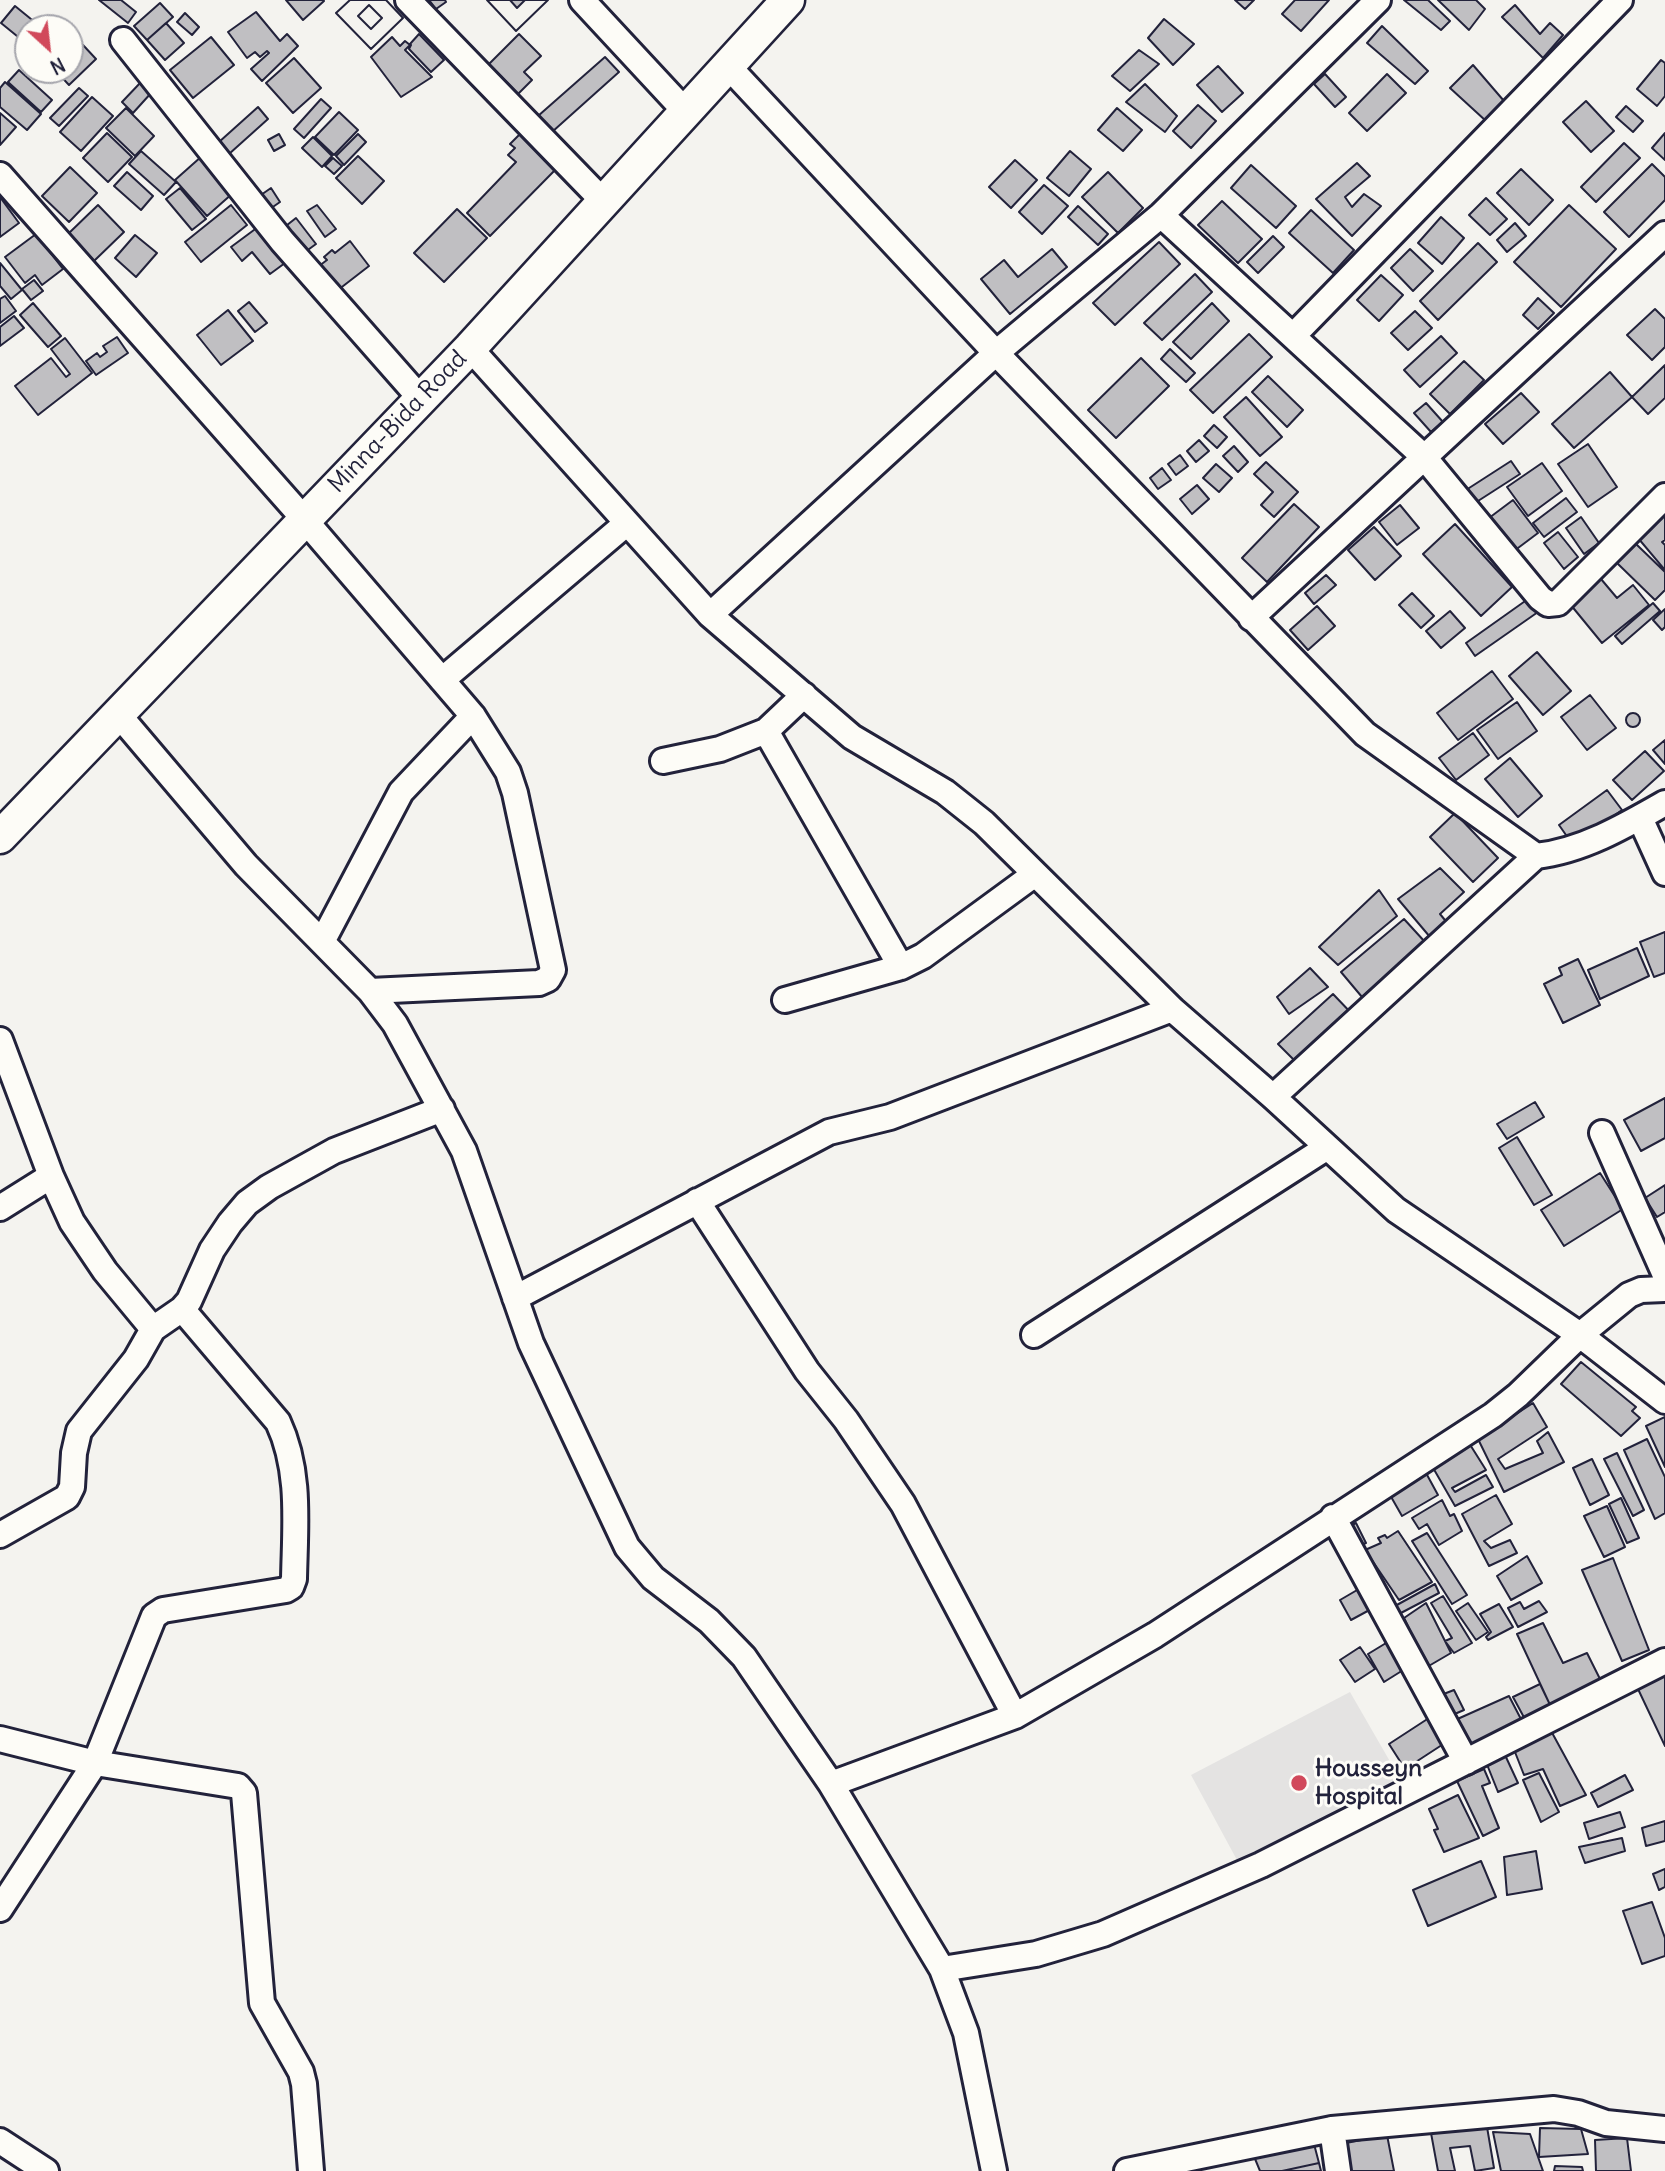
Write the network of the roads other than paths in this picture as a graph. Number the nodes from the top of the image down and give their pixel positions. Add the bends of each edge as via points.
1 (408, 0) edge
2 (582, 0) edge
3 (788, 0) edge
4 (1378, 0) edge
5 (1620, 0) edge
6 (123, 40) dead end
7 (727, 65) junction
8 (685, 111) junction
9 (0, 175) edge
10 (603, 201) junction
11 (1161, 215) junction
12 (1665, 234) edge
13 (1293, 336) junction
14 (470, 348) junction
15 (996, 353) junction
16 (421, 399) junction
17 (1424, 457) junction
18 (1665, 496) edge
19 (304, 519) junction
20 (627, 523) junction
21 (710, 615) junction
22 (1251, 618) junction
23 (442, 680) junction
24 (804, 695) junction
25 (118, 714) junction
26 (473, 716) junction
27 (766, 731) junction
28 (663, 761) dead end
29 (1665, 803) edge
30 (1640, 818) junction
31 (0, 837) edge
32 (1536, 856) junction
33 (1665, 873) edge
34 (1035, 874) junction
35 (322, 942) junction
36 (901, 967) junction
37 (370, 991) junction
38 (785, 1000) dead end
39 (1172, 1009) junction
40 (0, 1040) edge
41 (1273, 1097) junction
42 (442, 1109) junction
43 (1602, 1133) dead end
44 (1326, 1147) junction
45 (51, 1176) junction
46 (697, 1201) junction
47 (0, 1208) edge
48 (1665, 1275) edge
49 (1665, 1289) edge
50 (515, 1298) junction
51 (182, 1309) junction
52 (153, 1329) junction
53 (1034, 1335) dead end
54 (1580, 1335) junction
55 (1665, 1401) edge
56 (1333, 1517) junction
57 (0, 1535) edge
58 (1665, 1661) edge
59 (1015, 1716) junction
60 (0, 1739) edge
61 (1466, 1762) junction
62 (95, 1763) junction
63 (831, 1784) junction
64 (0, 1909) edge
65 (942, 1969) junction
66 (1332, 2129) junction
67 (1665, 2129) edge
68 (0, 2141) edge
69 (46, 2171) edge
70 (311, 2171) edge
71 (994, 2171) edge
72 (1127, 2171) edge
73 (1338, 2171) edge

1 - 10 street
2 - 8 street
3 - 7 main road, Minna-Bida Road
4 - 11 street
5 - 13 street
6 - 16 street via 282,242
7 - 8 main road, Minna-Bida Road
7 - 15 street
8 - 10 main road, Minna-Bida Road
9 - 19 street
10 - 14 main road, Minna-Bida Road
11 - 13 street
11 - 15 street
12 - 17 street
13 - 17 street
14 - 16 main road, Minna-Bida Road
14 - 20 street
15 - 21 street
15 - 22 street
16 - 19 main road, Minna-Bida Road
17 - 18 street via 1548,604 1558,603
17 - 22 street
19 - 23 street
19 - 25 main road, Minna-Bida Road
20 - 21 street
20 - 23 street
21 - 24 street
22 - 32 street via 1365,734
23 - 26 street
24 - 27 street
24 - 34 street via 852,737 945,792
25 - 31 main road, Minna-Bida Road
25 - 35 street via 246,865
26 - 35 street via 401,792
26 - 37 street via 508,772 515,793 553,970 539,983
27 - 28 street via 720,749
27 - 36 street
29 - 30 street
30 - 32 street via 1580,846
30 - 33 street
32 - 41 street
34 - 36 street via 923,956
34 - 39 street
35 - 37 street
36 - 38 street
37 - 42 street
39 - 41 street
39 - 46 street via 890,1117 829,1132
40 - 45 street
41 - 44 street
42 - 50 street via 464,1151
42 - 51 street via 334,1151 247,1203 212,1250
43 - 48 street
44 - 53 street
44 - 54 street via 1396,1210
45 - 47 street
45 - 52 street via 72,1222
46 - 50 street
46 - 59 street via 799,1360 902,1504
49 - 54 street via 1629,1295
50 - 63 street via 531,1343 627,1547 653,1578 709,1621 744,1657
51 - 52 street
51 - 62 street via 278,1422 287,1441 297,1501 294,1579 286,1590 163,1610 154,1616
52 - 57 street via 136,1359 79,1431 67,1497
54 - 55 street
54 - 56 street via 1493,1415
56 - 59 street via 1154,1635
56 - 61 street
58 - 61 street
59 - 63 street
60 - 62 street
61 - 65 street via 1261,1865 1103,1934 1036,1954
62 - 64 street
62 - 70 street via 238,1786 244,1793 259,1992 301,2072
63 - 65 street
65 - 71 street via 966,2033
66 - 67 street via 1555,2109 1606,2123
66 - 72 street
66 - 73 street
68 - 69 street

